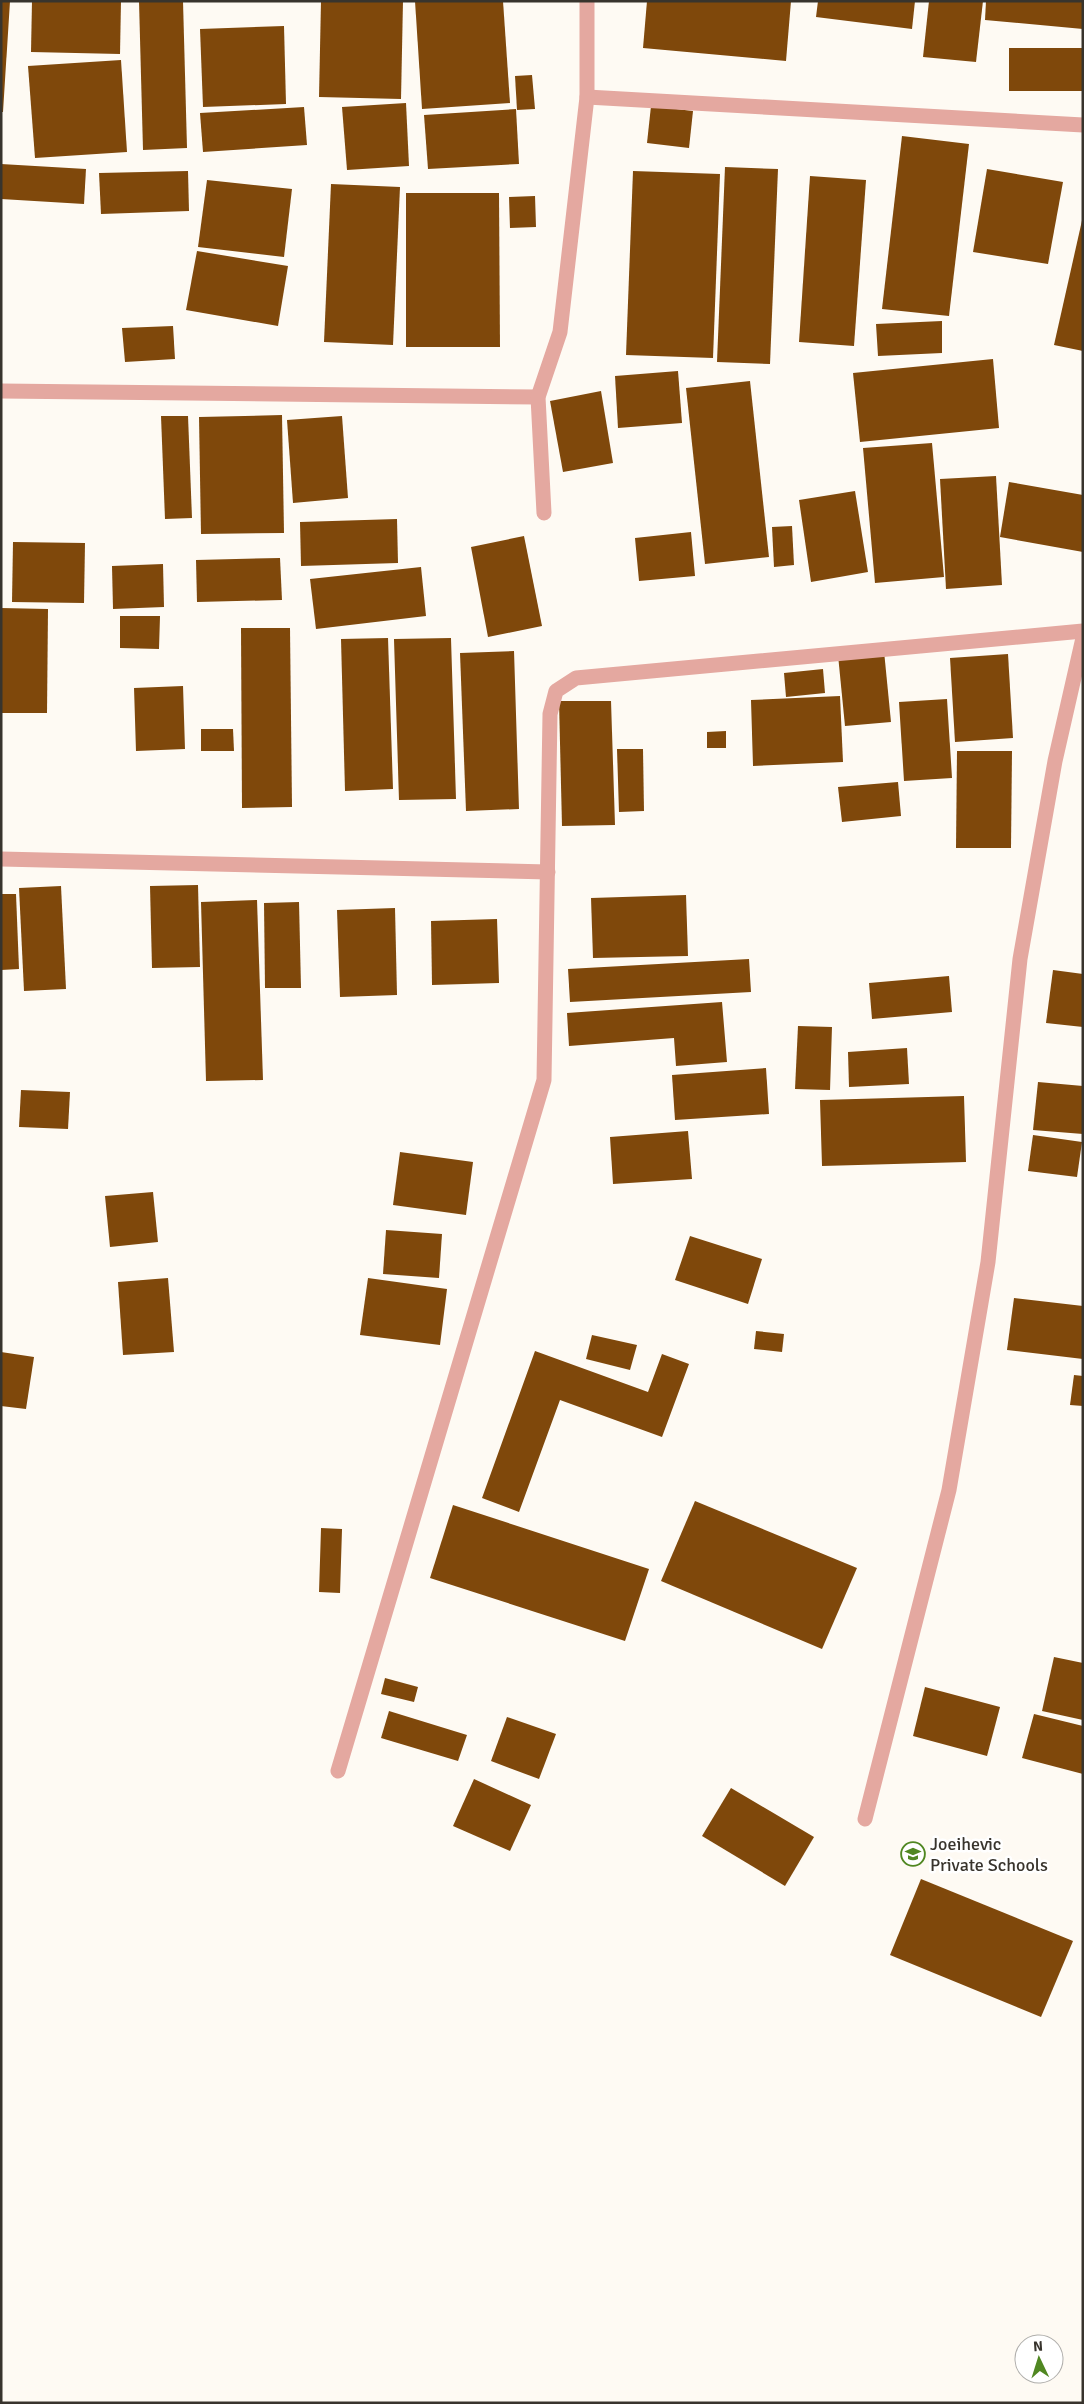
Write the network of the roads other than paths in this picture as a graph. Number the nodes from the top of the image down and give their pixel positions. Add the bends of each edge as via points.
1 (587, 1) edge
2 (587, 97) junction
3 (1083, 124) edge
4 (1, 391) edge
5 (538, 397) junction
6 (544, 513) dead end
7 (1083, 631) edge
8 (1083, 638) edge
9 (1, 859) edge
10 (548, 872) junction
11 (338, 1771) dead end
12 (865, 1819) dead end

1 - 2 street
2 - 3 street
2 - 5 street via 560,332
4 - 5 street
5 - 6 street
7 - 10 street via 576,678 556,691 550,714
8 - 12 street via 1056,761 1020,959 988,1262 949,1490
9 - 10 street
10 - 11 street via 544,1080

